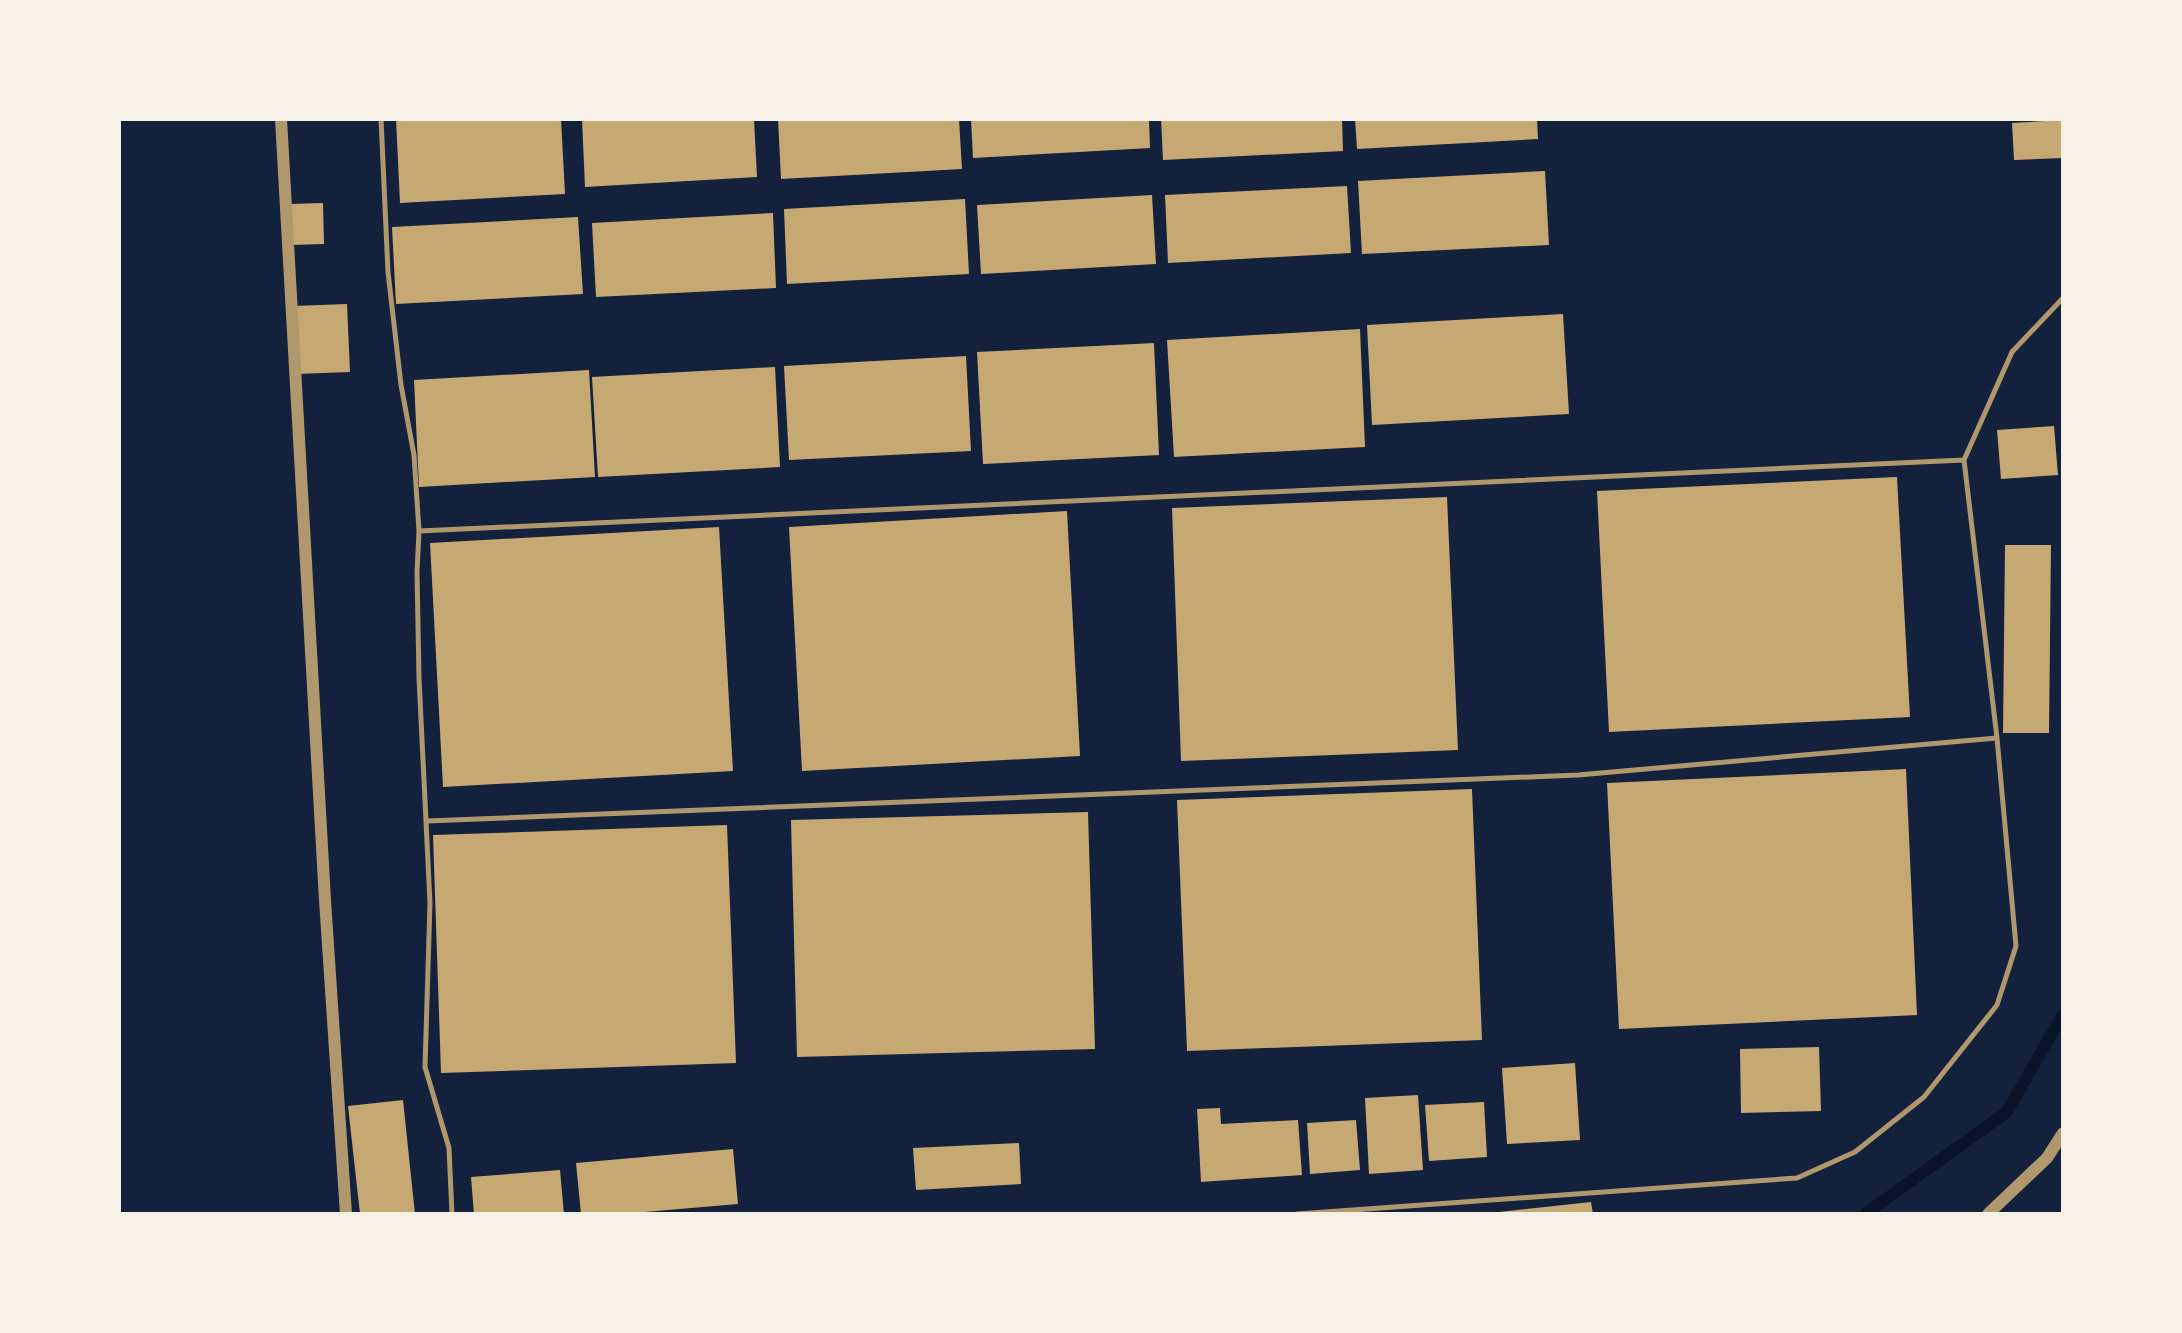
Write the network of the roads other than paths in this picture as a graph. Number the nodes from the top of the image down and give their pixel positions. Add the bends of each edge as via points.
1 (281, 119) edge
2 (381, 119) edge
3 (2063, 298) edge
4 (1964, 460) junction
5 (419, 531) junction
6 (1997, 738) junction
7 (426, 821) junction
8 (2063, 1133) edge
9 (346, 1214) edge
10 (452, 1214) edge
11 (1297, 1214) edge
12 (1988, 1214) edge

1 - 9 street
2 - 5 lane via 388,272 414,455
3 - 4 lane via 2012,352
4 - 5 lane
4 - 6 lane
5 - 7 lane
6 - 7 lane via 1578,775
6 - 11 lane via 2016,946 1997,1005 1924,1097 1856,1152 1797,1178
7 - 10 lane via 430,903 425,1067 449,1148
8 - 12 street via 2047,1158

